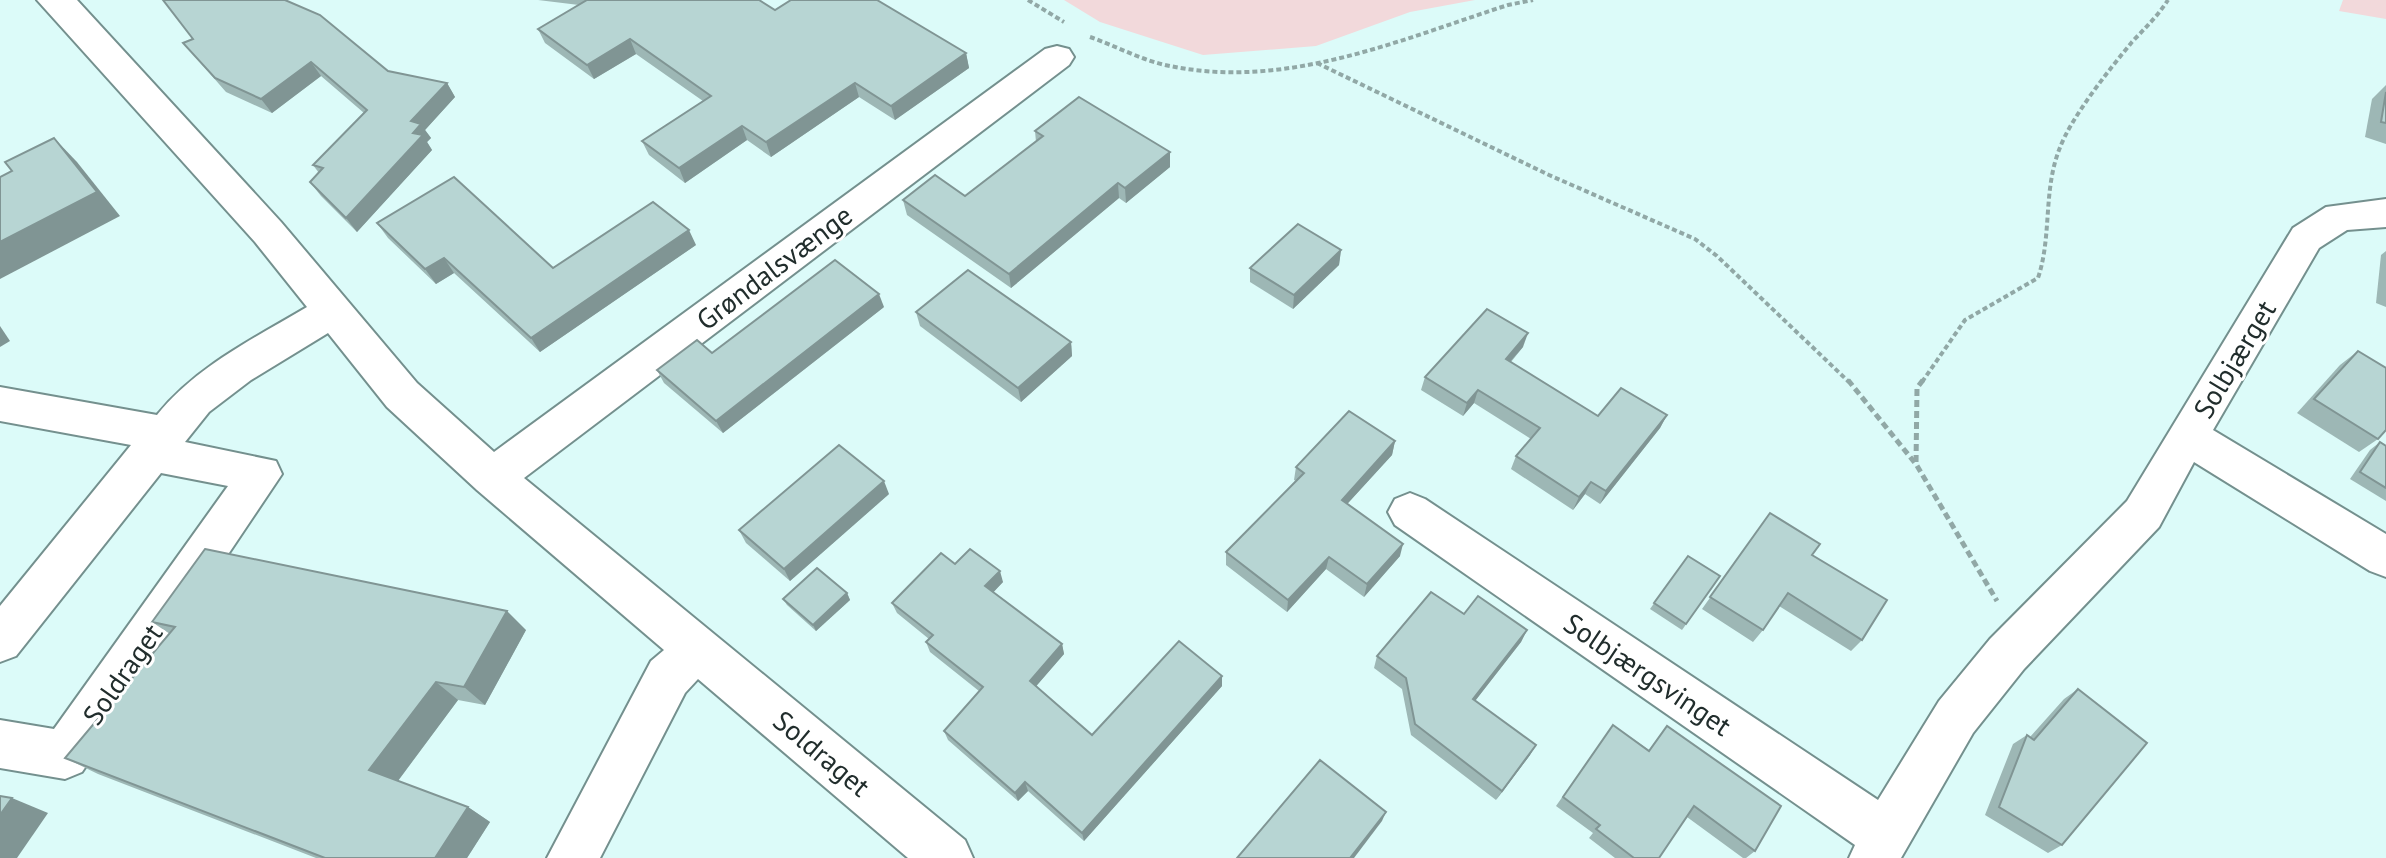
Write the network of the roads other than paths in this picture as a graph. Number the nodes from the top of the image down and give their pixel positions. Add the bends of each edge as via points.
1 (53, 0) edge
2 (1071, 40) road end
3 (2386, 213) edge
4 (332, 311) junction
5 (0, 404) edge
6 (2187, 436) junction
7 (156, 444) junction
8 (492, 477) junction
9 (1410, 512) dead end
10 (2386, 557) edge
11 (0, 641) edge
12 (697, 649) junction
13 (0, 744) edge
14 (1880, 846) edge
15 (573, 858) edge
16 (947, 858) edge

1 - 4 street, Soldraget via 268,232
2 - 8 street, Grøndalsvænge
3 - 6 street, Solbjærget via 2339,217 2306,238
4 - 7 street via 194,400
4 - 8 street, Soldraget via 402,395
5 - 7 street, Soldraget
6 - 10 street, Solbjærget
6 - 14 street, Solbjærgsvinget via 2143,514 2021,639 1956,717
7 - 11 street
7 - 13 street, Soldraget via 261,474 65,755
8 - 12 street, Soldraget
9 - 14 street, Solbjærgsvinget
12 - 15 street via 668,677
12 - 16 street, Soldraget

